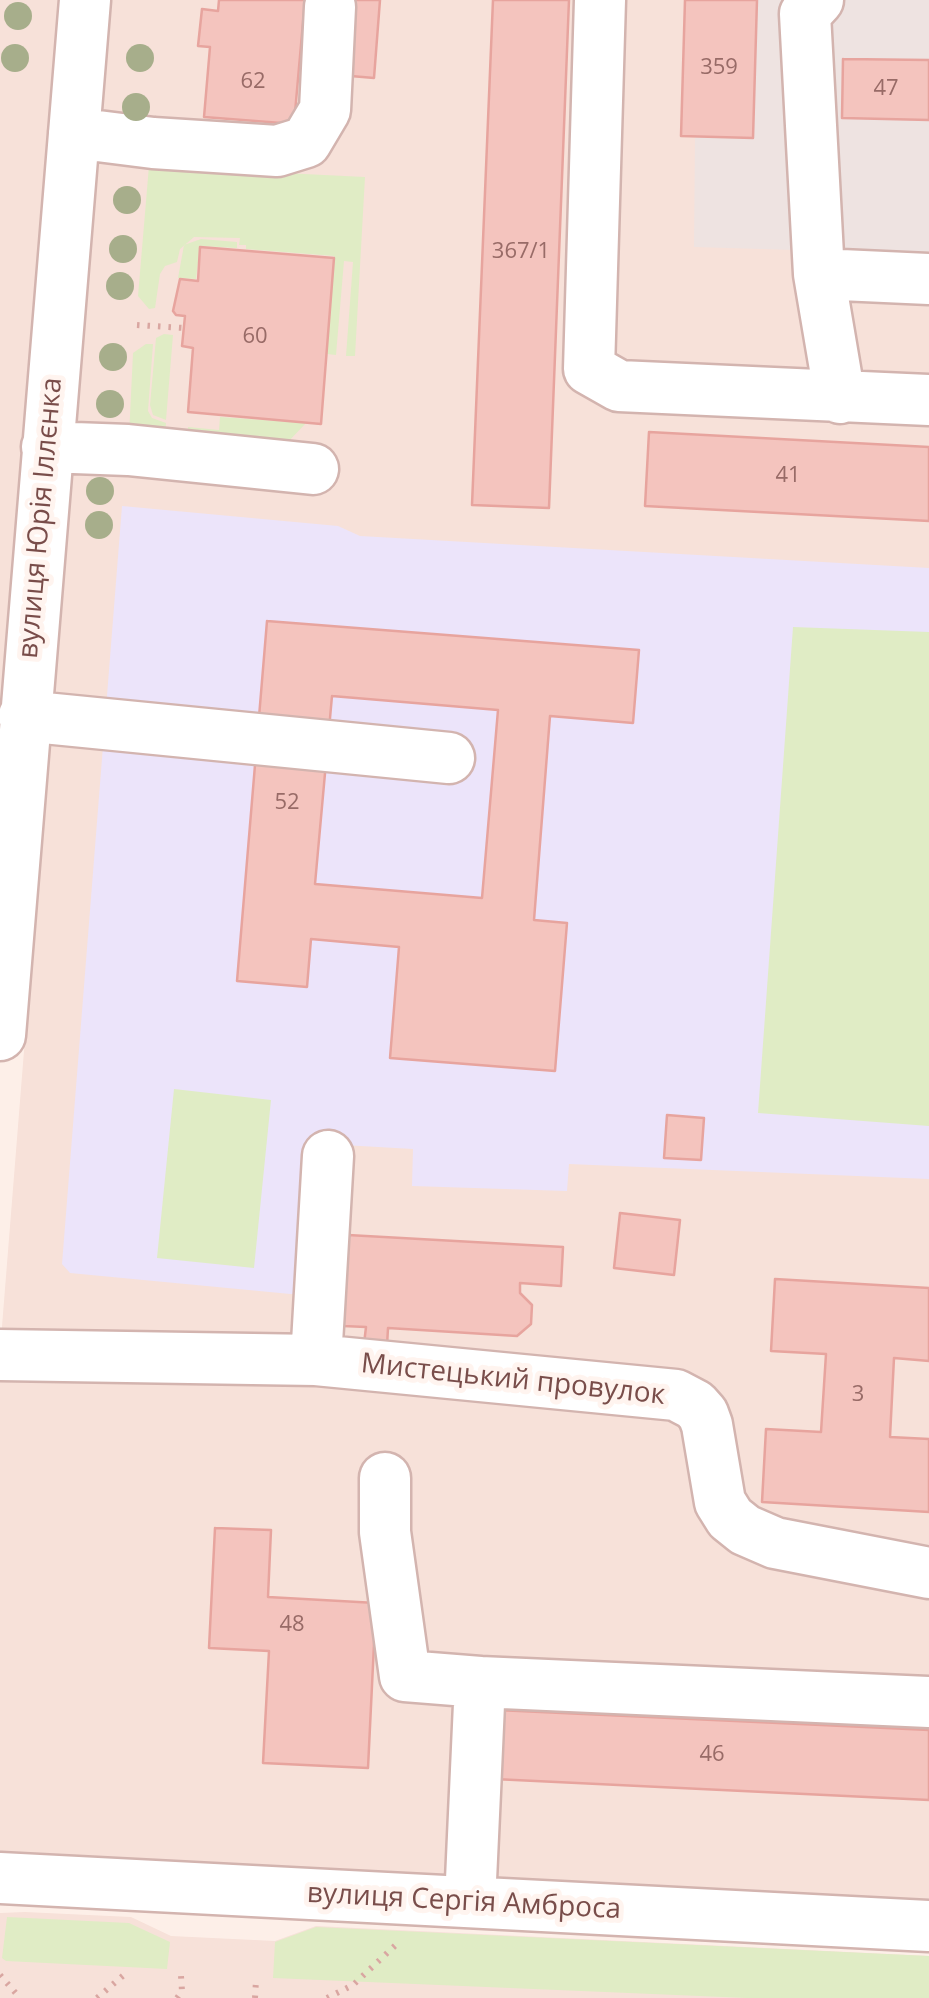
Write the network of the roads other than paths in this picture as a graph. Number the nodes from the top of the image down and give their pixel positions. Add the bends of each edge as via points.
1 (85, 0) edge
2 (600, 0) edge
3 (818, 0) edge
4 (330, 7) dead end
5 (74, 133) junction
6 (819, 274) junction
7 (929, 279) edge
8 (840, 398) junction
9 (929, 400) edge
10 (47, 447) junction
11 (313, 469) dead end
12 (24, 716) junction
13 (449, 758) dead end
14 (10, 804) edge
15 (0, 1036) edge
16 (328, 1156) dead end
17 (0, 1356) edge
18 (316, 1360) junction
19 (385, 1478) dead end
20 (929, 1573) edge
21 (480, 1682) junction
22 (929, 1702) edge
23 (0, 1878) edge
24 (450, 1901) junction
25 (929, 1926) edge

1 - 5 street, вулиця Юрія Іллєнка
2 - 8 street via 589,369 619,386
3 - 6 street via 805,14
4 - 5 street via 325,110 306,142 277,151
5 - 10 street, вулиця Юрія Іллєнка
6 - 7 street
6 - 8 street
8 - 9 street
10 - 11 street
10 - 12 street, вулиця Юрія Іллєнка
12 - 13 street
12 - 14 street, вулиця Юрія Іллєнка
14 - 15 street, вулиця Юрія Іллєнка
16 - 18 street
17 - 18 street, Мистецький провулок
18 - 20 street, Мистецький провулок via 676,1396 695,1404 708,1425 720,1502 746,1530 775,1543
19 - 21 street via 385,1532 405,1676
21 - 22 street
21 - 24 street
23 - 24 street, вулиця Сергія Амброса
24 - 25 street, вулиця Сергія Амброса

